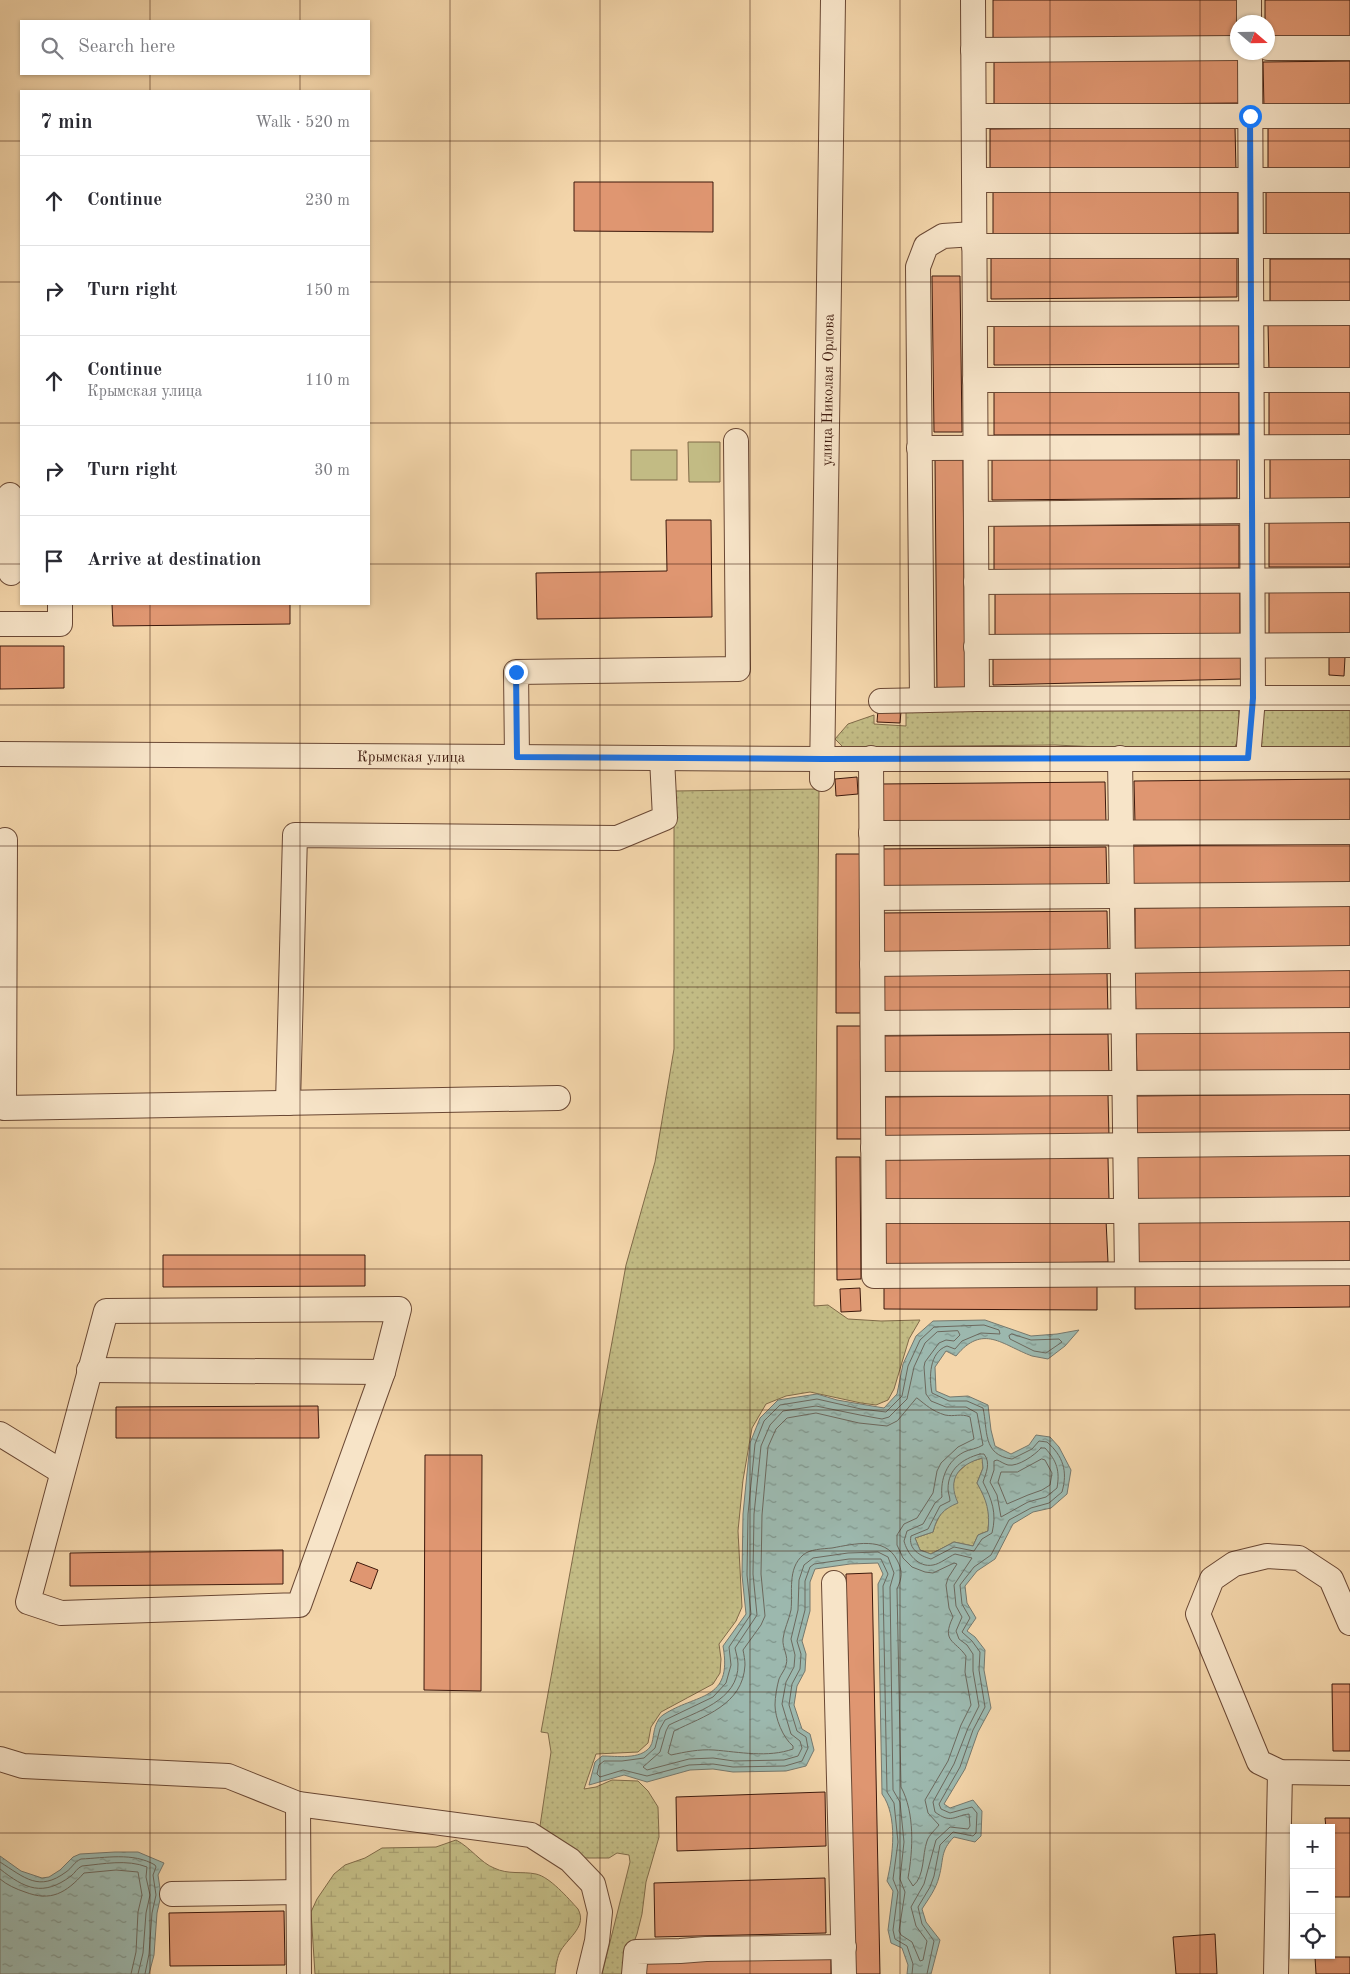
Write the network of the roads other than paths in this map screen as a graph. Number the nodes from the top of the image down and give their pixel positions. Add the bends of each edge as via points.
1 (833, 0) edge
2 (973, 0) edge
3 (1249, 0) edge
4 (1249, 15) edge
5 (1230, 48) edge
6 (1275, 48) edge
7 (1350, 48) edge
8 (973, 50) junction
9 (1250, 60) edge
10 (974, 116) junction
11 (1250, 116) junction
12 (1350, 116) edge
13 (1250, 179) junction
14 (974, 180) junction
15 (1350, 180) edge
16 (974, 240) junction
17 (1251, 245) junction
18 (1350, 246) edge
19 (1251, 313) junction
20 (1350, 313) edge
21 (975, 314) junction
22 (975, 380) junction
23 (1251, 380) junction
24 (1350, 380) edge
25 (736, 441) dead end
26 (976, 446) junction
27 (1350, 447) edge
28 (919, 448) junction
29 (1252, 448) junction
30 (10, 495) dead end
31 (1350, 510) edge
32 (1252, 511) junction
33 (976, 514) junction
34 (11, 574) edge
35 (1253, 580) junction
36 (1350, 580) edge
37 (976, 582) junction
38 (60, 605) edge
39 (0, 624) edge
40 (1253, 645) junction
41 (1350, 645) edge
42 (976, 647) junction
43 (1253, 698) junction
44 (1350, 698) edge
45 (977, 699) junction
46 (922, 700) junction
47 (882, 701) dead end
48 (0, 754) edge
49 (517, 757) junction
50 (662, 758) junction
51 (871, 758) junction
52 (1120, 758) junction
53 (1248, 758) junction
54 (1350, 759) edge
55 (822, 769) junction
56 (1120, 832) junction
57 (1350, 832) edge
58 (871, 833) junction
59 (5, 840) dead end
60 (1350, 894) edge
61 (1121, 895) junction
62 (872, 898) junction
63 (1350, 958) edge
64 (1122, 961) junction
65 (872, 964) junction
66 (1350, 1020) edge
67 (1123, 1021) junction
68 (873, 1023) junction
69 (1350, 1082) edge
70 (1124, 1083) junction
71 (873, 1084) junction
72 (558, 1098) dead end
73 (288, 1103) junction
74 (2, 1108) edge
75 (1350, 1143) edge
76 (1124, 1144) junction
77 (873, 1148) junction
78 (1350, 1209) edge
79 (874, 1211) junction
80 (1125, 1211) junction
81 (1350, 1273) edge
82 (1127, 1274) junction
83 (89, 1370) junction
84 (383, 1372) junction
85 (0, 1434) edge
86 (62, 1472) junction
87 (834, 1583) dead end
88 (1350, 1623) edge
89 (0, 1759) edge
90 (1280, 1772) junction
91 (1350, 1773) edge
92 (298, 1804) junction
93 (298, 1892) junction
94 (172, 1894) dead end
95 (844, 1947) junction
96 (281, 1974) edge
97 (299, 1974) edge
98 (589, 1974) edge
99 (634, 1974) edge
100 (844, 1974) edge
101 (1276, 1974) edge

1 - 55 street, улица Николая Орлова
2 - 8 street
3 - 4 street
5 - 8 street
6 - 7 street
8 - 10 street
9 - 11 street
10 - 11 street
10 - 14 street
11 - 12 street
11 - 13 street
13 - 14 street
13 - 15 street
13 - 17 street
14 - 16 street
16 - 17 street
16 - 21 street
16 - 28 street via 942,236 926,246 918,267
17 - 18 street
17 - 19 street
19 - 20 street
19 - 21 street
19 - 23 street
21 - 22 street
22 - 23 street
22 - 26 street
23 - 24 street
23 - 29 street
25 - 49 street via 738,669 516,672
26 - 28 street
26 - 29 street
26 - 33 street
27 - 29 street
28 - 46 street
29 - 32 street
30 - 34 street
31 - 32 street
32 - 33 street
32 - 35 street
33 - 37 street
35 - 36 street
35 - 37 street
35 - 40 street
37 - 42 street
38 - 39 street via 60,624
40 - 41 street
40 - 42 street
40 - 43 street
42 - 45 street
43 - 44 street
43 - 45 street
43 - 53 street
45 - 46 street
46 - 47 street
48 - 49 street, Крымская улица
49 - 50 street, Крымская улица
50 - 55 street, Крымская улица
50 - 73 street via 665,818 617,838 295,835
51 - 52 street, Крымская улица
51 - 55 street, Крымская улица
51 - 58 street
52 - 53 street, Крымская улица
52 - 56 street
53 - 54 street, Крымская улица
56 - 57 street
56 - 58 street
56 - 61 street
58 - 62 street
59 - 74 street
60 - 61 street
61 - 62 street
61 - 64 street
62 - 65 street
63 - 64 street
64 - 65 street
64 - 67 street
65 - 68 street
66 - 67 street
67 - 68 street
67 - 70 street
68 - 71 street
69 - 70 street
70 - 71 street
70 - 76 street
71 - 77 street
72 - 73 street
73 - 74 street
75 - 76 street
76 - 77 street
76 - 80 street
77 - 79 street
78 - 80 street
79 - 80 street
79 - 82 street via 874,1276
80 - 82 street
81 - 82 street
83 - 84 street
83 - 84 street via 106,1311 399,1309
83 - 86 street
84 - 86 street via 299,1605 61,1612 28,1602
85 - 86 street
87 - 95 street
88 - 90 street via 1331,1579 1300,1558 1267,1556 1234,1564 1212,1580 1198,1614 1259,1762
89 - 92 street via 23,1766 228,1776
90 - 91 street
90 - 101 street
92 - 93 street
92 - 98 street via 531,1836 570,1860 593,1884 600,1912 598,1941
93 - 94 street
93 - 97 street
95 - 99 street via 636,1952
95 - 100 street
96 - 97 street

